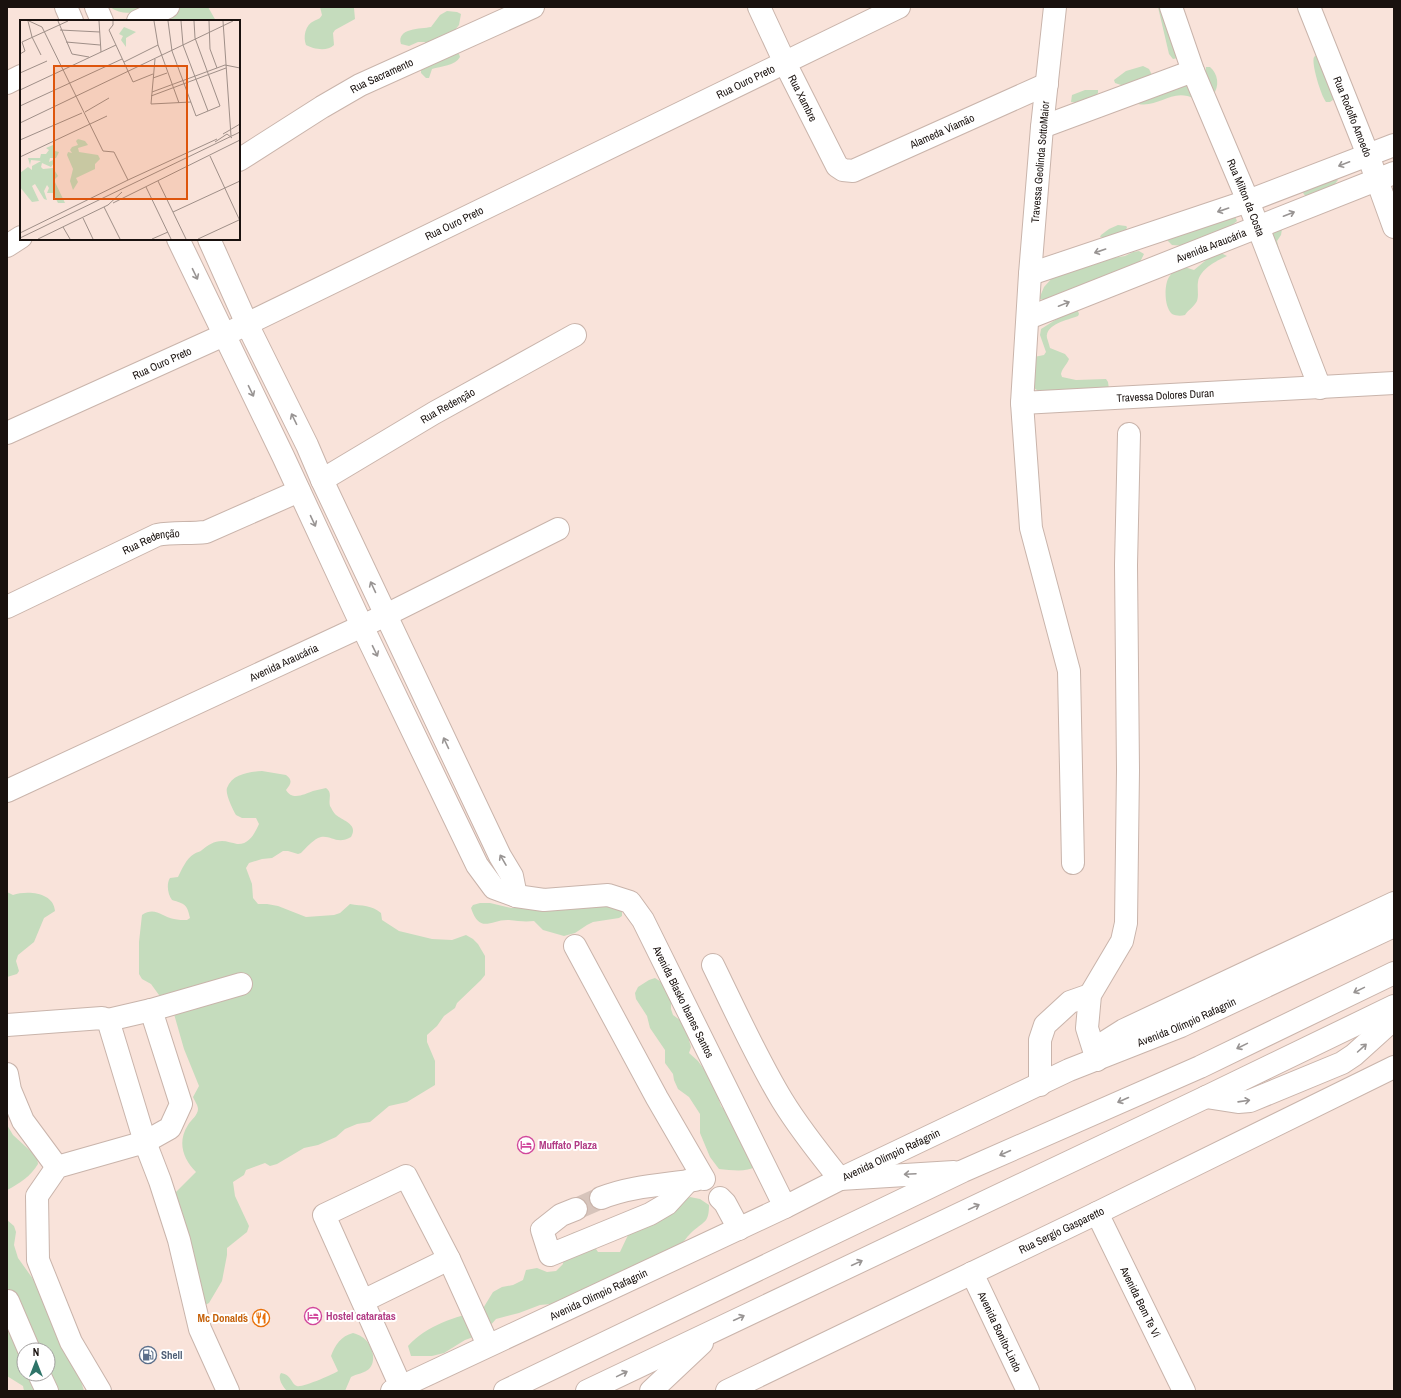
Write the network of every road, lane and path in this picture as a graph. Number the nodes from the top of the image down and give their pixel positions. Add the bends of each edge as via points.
1 (66, 7) edge
2 (96, 7) edge
3 (168, 7) edge
4 (533, 7) edge
5 (759, 7) edge
6 (898, 7) edge
7 (1055, 7) edge
8 (1171, 7) edge
9 (1309, 7) edge
10 (72, 20) edge
11 (102, 20) edge
12 (140, 20) edge
13 (785, 63) junction
14 (1193, 72) junction
15 (20, 76) edge
16 (7, 83) edge
17 (1047, 84) junction
18 (1042, 127) junction
19 (1394, 145) edge
20 (1368, 155) junction
21 (240, 159) edge
22 (837, 166) joint
23 (1385, 177) edge
24 (1248, 201) junction
25 (1257, 227) junction
26 (1394, 227) edge
27 (20, 238) edge
28 (178, 240) edge
29 (209, 240) edge
30 (7, 246) edge
31 (1030, 274) junction
32 (1028, 318) junction
33 (247, 324) junction
34 (224, 335) junction
35 (575, 336) dead end
36 (1394, 383) edge
37 (1320, 388) junction
38 (1022, 403) junction
39 (7, 432) edge
40 (1129, 434) dead end
41 (307, 445) junction
42 (283, 456) junction
43 (322, 480) junction
44 (299, 491) junction
45 (558, 530) dead end
46 (7, 607) edge
47 (386, 615) junction
48 (362, 626) junction
49 (7, 791) edge
50 (1073, 862) dead end
51 (516, 896) junction
52 (1394, 903) edge
53 (1394, 926) edge
54 (575, 946) dead end
55 (713, 965) dead end
56 (1394, 973) edge
57 (240, 984) dead end
58 (1090, 995) junction
59 (1394, 1006) edge
60 (151, 1010) junction
61 (1394, 1019) edge
62 (108, 1020) junction
63 (7, 1025) edge
64 (1096, 1054) junction
65 (1394, 1067) edge
66 (7, 1074) edge
67 (1040, 1085) junction
68 (1206, 1097) junction
69 (145, 1142) junction
70 (57, 1167) junction
71 (963, 1171) junction
72 (840, 1179) junction
73 (705, 1186) junction
74 (601, 1198) tunnel mouth
75 (785, 1207) junction
76 (576, 1209) tunnel mouth
77 (1097, 1213) junction
78 (739, 1228) junction
79 (449, 1259) junction
80 (972, 1273) junction
81 (8, 1301) edge
82 (363, 1301) junction
83 (718, 1328) junction
84 (26, 1342) edge
85 (488, 1346) junction
86 (396, 1389) edge
87 (100, 1391) edge
88 (228, 1391) edge
89 (505, 1391) edge
90 (587, 1391) edge
91 (651, 1391) edge
92 (727, 1391) edge
93 (1028, 1391) edge
94 (1184, 1391) edge

1 - 10 main road
2 - 11 main road
3 - 12 main road
4 - 21 main road, Rua Sacramento via 360,85
5 - 13 main road, Rua Xambre
6 - 13 main road, Rua Ouro Preto
7 - 17 main road, Travessa Geolinda SottoMaior
8 - 14 main road, Rua Milton da Costa
9 - 20 main road, Rua Rodolfo Amoedo
13 - 22 main road, Rua Xambre
13 - 33 main road, Rua Ouro Preto
14 - 18 main road
14 - 24 main road, Rua Milton da Costa
15 - 16 main road
17 - 18 main road, Travessa Geolinda SottoMaior
17 - 22 main road, Alameda Viamão via 853,171 843,170
18 - 31 main road, Travessa Geolinda SottoMaior
19 - 20 main road
20 - 23 main road, Rua Rodolfo Amoedo
20 -> 24 main road
25 -> 23 main road, Avenida Araucária
23 - 26 main road, Rua Rodolfo Amoedo
24 - 25 main road, Rua Milton da Costa
24 -> 31 main road
32 -> 25 main road, Avenida Araucária
25 - 37 main road, Rua Milton da Costa
27 - 30 main road
28 -> 34 main road, Avenida Blasko Ibanes Santos
29 - 33 main road
31 - 32 main road, Travessa Geolinda SottoMaior
32 - 38 main road
33 - 34 main road, Rua Ouro Preto
41 -> 33 main road
34 - 39 main road, Rua Ouro Preto
34 -> 42 main road, Avenida Blasko Ibanes Santos
35 - 43 main road, Rua Redenção via 434,413
36 - 37 main road, Travessa Dolores Duran
37 - 38 main road, Travessa Dolores Duran
38 - 50 main road via 1031,528 1069,671
40 - 58 main road via 1126,565 1126,923 1122,941
41 - 42 main road
41 - 43 main road
42 - 44 main road, Avenida Blasko Ibanes Santos
47 -> 43 main road
44 - 46 main road, Rua Redenção via 206,532 157,535
44 -> 48 main road, Avenida Blasko Ibanes Santos
45 - 47 main road, Avenida Araucária
47 - 48 main road, Avenida Araucária
51 -> 47 main road via 512,876
48 - 49 main road, Avenida Araucária
48 -> 51 main road, Avenida Blasko Ibanes Santos via 477,865 494,888
51 - 75 main road, Avenida Blasko Ibanes Santos via 544,900 608,895 630,902 643,920
52 - 64 main road via 1124,1030
53 - 64 main road, Avenida Olímpio Rafagnin via 1181,1026
54 - 73 main road
55 - 72 main road via 782,1100 810,1142
56 -> 71 main road via 1200,1066
57 - 60 main road
58 - 64 main road via 1087,1028
58 - 67 main road via 1070,1002 1045,1025 1040,1040
59 - 68 main road
60 - 62 main road
60 - 69 main road via 181,1104 170,1128
68 -> 61 main road via 1238,1102 1250,1100 1335,1066 1354,1055
62 - 63 main road via 102,1018
62 - 69 main road
64 - 67 main road, Avenida Olímpio Rafagnin
65 - 77 main road, Rua Sergio Gasparetto
66 - 70 main road via 10,1090 23,1121
67 - 72 main road, Avenida Olímpio Rafagnin
83 -> 68 main road
69 - 70 main road
69 - 88 main road via 179,1240 200,1329
70 - 87 main road via 37,1196 38,1260 71,1342
71 -> 72 main road
71 - 89 main road
72 - 75 main road, Avenida Olímpio Rafagnin
73 - 74 main road via 660,1184 617,1192
73 - 76 main road via 650,1214 550,1254 542,1230 561,1215
73 - 78 main road via 725,1203
75 - 78 main road, Avenida Olímpio Rafagnin
77 - 80 main road, Rua Sergio Gasparetto
77 - 94 main road, Avenida Bem Te Vi
78 - 85 main road, Avenida Olímpio Rafagnin
79 - 82 main road
79 - 82 main road via 406,1176 324,1215
79 - 85 main road
80 - 92 main road, Rua Sergio Gasparetto
80 - 93 main road, Avenida Bonito-Lindo
81 - 84 main road
82 - 86 main road
90 -> 83 main road
83 - 91 main road
85 - 86 main road, Avenida Olímpio Rafagnin

